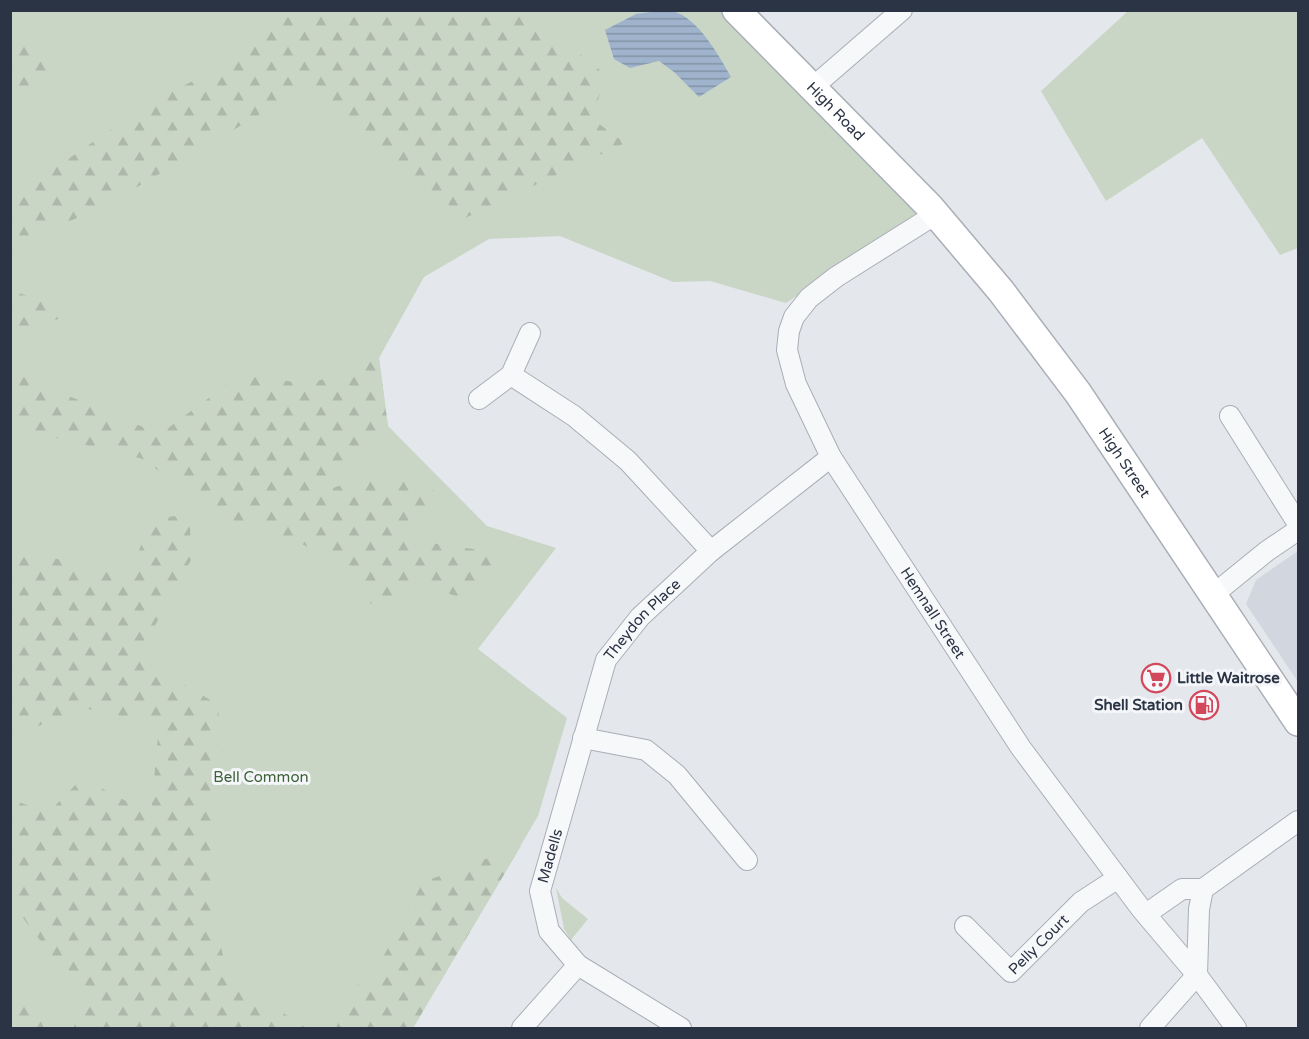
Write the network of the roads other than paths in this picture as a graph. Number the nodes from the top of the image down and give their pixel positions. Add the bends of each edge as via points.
1 (736, 10) edge
2 (902, 10) edge
3 (813, 87) junction
4 (936, 214) junction
5 (530, 333) dead end
6 (511, 375) junction
7 (479, 399) dead end
8 (1230, 417) dead end
9 (831, 457) junction
10 (1299, 524) edge
11 (1299, 530) edge
12 (711, 551) junction
13 (1214, 594) junction
14 (1299, 722) edge
15 (583, 738) junction
16 (1299, 821) edge
17 (747, 860) dead end
18 (1118, 878) junction
19 (1203, 889) junction
20 (1146, 914) junction
21 (965, 926) dead end
22 (578, 965) junction
23 (1197, 975) junction
24 (522, 1029) edge
25 (681, 1029) edge
26 (1150, 1029) edge
27 (1236, 1029) edge

1 - 3 main road, High Road
2 - 3 street
3 - 4 main road, High Road
4 - 9 street, Hemnall Street via 837,277 809,298 794,316 787,350 791,368
4 - 13 main road, High Street via 1001,291 1078,393
5 - 6 street
6 - 7 street
6 - 12 street via 574,416 628,461
8 - 10 street
9 - 12 street, Theydon Place
9 - 18 street, Hemnall Street via 1021,747
11 - 13 street
12 - 15 street, Theydon Place via 640,617 606,660
13 - 14 main road, High Street
15 - 17 street via 646,750 677,775
15 - 22 street, Madells via 540,891 549,931
16 - 19 street
18 - 20 street, Hemnall Street
18 - 21 street, Pelly Court via 1082,902 1011,972
19 - 20 street via 1182,890
19 - 23 street
20 - 23 street, Hemnall Street
22 - 24 street
22 - 25 street, Madells
23 - 26 street
23 - 27 street, Hemnall Street

